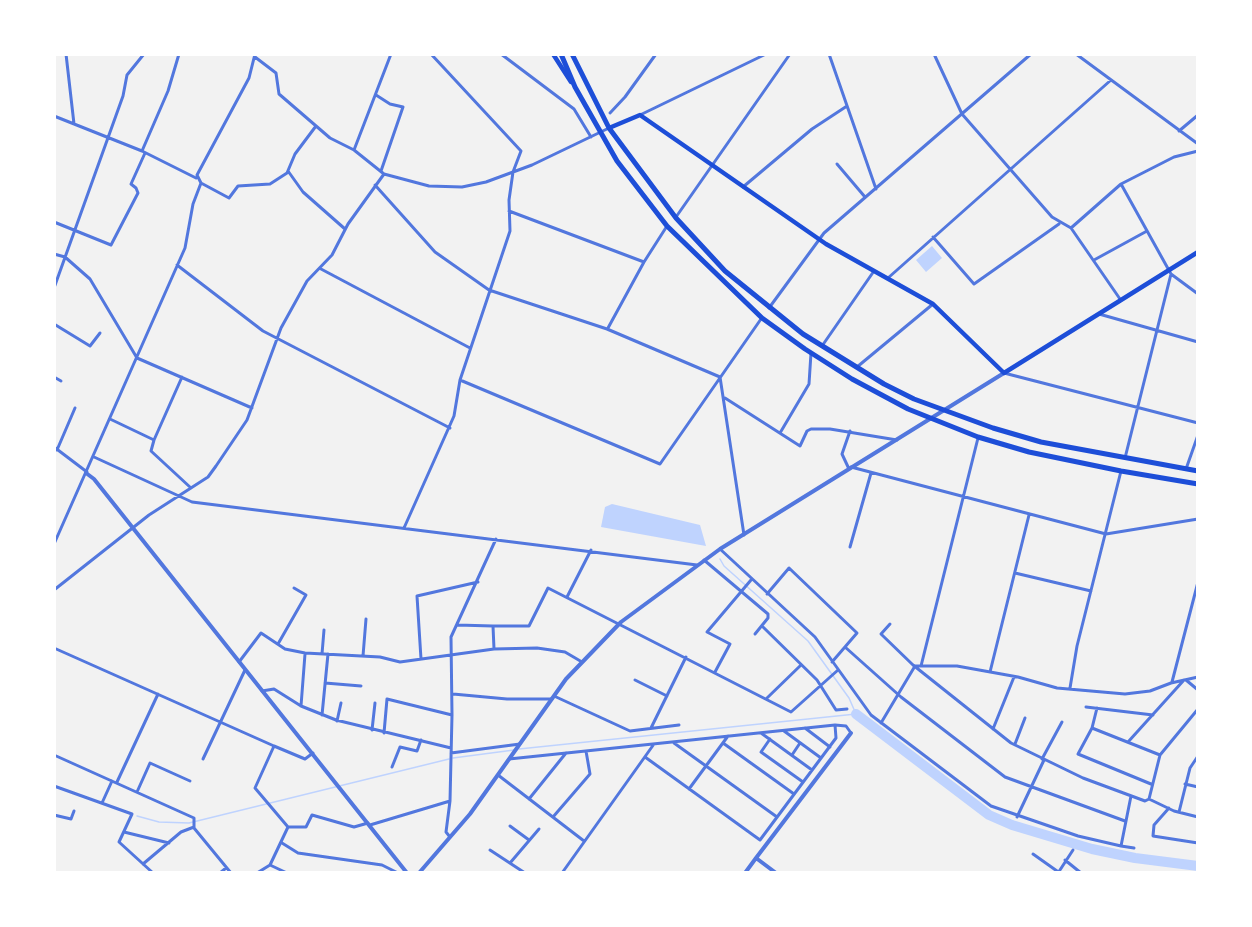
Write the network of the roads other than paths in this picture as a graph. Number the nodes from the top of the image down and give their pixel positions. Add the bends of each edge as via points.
1 (66, 54) edge
2 (144, 54) edge
3 (179, 54) edge
4 (391, 54) edge
5 (431, 54) edge
6 (501, 54) edge
7 (553, 54) edge
8 (561, 54) edge
9 (572, 54) edge
10 (656, 54) edge
11 (766, 54) edge
12 (790, 54) edge
13 (829, 54) edge
14 (934, 54) edge
15 (1031, 54) edge
16 (1076, 54) edge
17 (255, 56) edge
18 (1111, 80) junction
19 (575, 87) junction
20 (376, 95) junction
21 (847, 105) junction
22 (610, 113) dead end
23 (962, 114) junction
24 (640, 115) junction
25 (1198, 115) edge
26 (54, 116) edge
27 (75, 124) junction
28 (316, 126) junction
29 (609, 128) junction
30 (1179, 132) junction
31 (600, 133) junction
32 (108, 137) junction
33 (591, 137) junction
34 (1198, 144) edge
35 (354, 150) junction
36 (1198, 151) edge
37 (143, 152) junction
38 (837, 164) dead end
39 (712, 165) junction
40 (1010, 169) junction
41 (288, 171) junction
42 (513, 172) junction
43 (382, 173) junction
44 (196, 178) junction
45 (201, 183) junction
46 (1121, 184) junction
47 (375, 185) junction
48 (743, 187) junction
49 (876, 189) junction
50 (865, 197) junction
51 (509, 211) junction
52 (676, 218) junction
53 (54, 222) edge
54 (1060, 223) junction
55 (667, 226) junction
56 (1071, 228) junction
57 (345, 229) junction
58 (75, 230) junction
59 (1147, 231) junction
60 (933, 237) junction
61 (819, 239) junction
62 (1198, 252) edge
63 (54, 254) edge
64 (65, 257) junction
65 (1094, 260) junction
66 (644, 262) junction
67 (177, 265) junction
68 (320, 268) junction
69 (874, 271) junction
70 (1171, 272) junction
71 (887, 278) junction
72 (54, 288) edge
73 (489, 290) junction
74 (1198, 294) edge
75 (1120, 299) junction
76 (933, 304) junction
77 (769, 309) junction
78 (1097, 313) junction
79 (762, 318) junction
80 (54, 324) edge
81 (608, 329) junction
82 (1156, 331) junction
83 (100, 333) dead end
84 (276, 338) junction
85 (1198, 342) edge
86 (822, 346) junction
87 (470, 348) junction
88 (812, 352) junction
89 (137, 358) junction
90 (856, 368) junction
91 (1004, 374) junction
92 (54, 377) edge
93 (182, 377) junction
94 (720, 377) junction
95 (460, 380) junction
96 (60, 381) dead end
97 (725, 398) junction
98 (1138, 407) junction
99 (75, 408) dead end
100 (252, 408) junction
101 (946, 411) junction
102 (110, 419) junction
103 (932, 419) junction
104 (1198, 423) edge
105 (450, 428) junction
106 (849, 431) junction
107 (780, 433) junction
108 (1198, 435) edge
109 (978, 437) junction
110 (154, 440) junction
111 (897, 440) junction
112 (56, 449) edge
113 (94, 457) junction
114 (1125, 458) junction
115 (850, 468) junction
116 (1186, 469) junction
117 (1121, 471) junction
118 (1198, 471) edge
119 (87, 472) junction
120 (871, 473) junction
121 (1198, 484) edge
122 (192, 488) junction
123 (178, 496) junction
124 (964, 496) junction
125 (1029, 515) junction
126 (1198, 519) edge
127 (133, 528) junction
128 (404, 528) junction
129 (1106, 534) junction
130 (744, 535) junction
131 (55, 539) edge
132 (496, 539) junction
133 (54, 544) edge
134 (850, 547) dead end
135 (720, 549) junction
136 (591, 550) junction
137 (704, 560) junction
138 (697, 565) junction
139 (1015, 573) junction
140 (751, 581) junction
141 (478, 582) junction
142 (1198, 582) edge
143 (294, 588) dead end
144 (742, 590) junction
145 (54, 591) edge
146 (1091, 591) junction
147 (767, 594) junction
148 (566, 597) junction
149 (366, 619) dead end
150 (620, 624) junction
151 (890, 624) dead end
152 (457, 625) junction
153 (493, 626) junction
154 (762, 626) junction
155 (324, 630) dead end
156 (755, 634) dead end
157 (278, 644) junction
158 (845, 647) junction
159 (54, 648) edge
160 (494, 649) junction
161 (305, 653) junction
162 (322, 654) junction
163 (328, 654) junction
164 (363, 656) junction
165 (451, 657) junction
166 (686, 657) junction
167 (421, 659) junction
168 (239, 662) junction
169 (582, 662) junction
170 (832, 662) junction
171 (801, 665) junction
172 (915, 666) junction
173 (921, 666) junction
174 (246, 670) junction
175 (715, 672) junction
176 (836, 672) junction
177 (990, 672) junction
178 (1014, 677) junction
179 (1198, 677) edge
180 (1185, 679) junction
181 (635, 680) dead end
182 (1172, 682) junction
183 (325, 683) junction
184 (820, 685) junction
185 (362, 687) dead end
186 (1070, 688) junction
187 (1198, 690) edge
188 (262, 691) junction
189 (158, 694) junction
190 (453, 694) junction
191 (898, 694) junction
192 (667, 696) junction
193 (553, 698) junction
194 (766, 699) junction
195 (341, 703) dead end
196 (375, 703) dead end
197 (301, 706) junction
198 (1086, 707) dead end
199 (1097, 708) junction
200 (847, 709) dead end
201 (1198, 710) edge
202 (322, 715) junction
203 (452, 715) junction
204 (1153, 715) junction
205 (1025, 718) dead end
206 (338, 721) junction
207 (222, 722) junction
208 (1062, 722) dead end
209 (881, 723) junction
210 (679, 724) dead end
211 (835, 725) junction
212 (651, 728) junction
213 (805, 728) junction
214 (993, 729) junction
215 (1092, 729) junction
216 (372, 730) junction
217 (783, 730) junction
218 (851, 732) joint
219 (384, 733) junction
220 (761, 733) junction
221 (728, 736) junction
222 (421, 740) junction
223 (770, 740) junction
224 (673, 742) junction
225 (1127, 742) junction
226 (723, 743) junction
227 (800, 743) junction
228 (654, 744) junction
229 (520, 745) junction
230 (1015, 745) junction
231 (274, 746) junction
232 (830, 747) junction
233 (452, 748) junction
234 (586, 751) junction
235 (313, 753) junction
236 (566, 753) junction
237 (54, 755) edge
238 (450, 755) junction
239 (792, 755) junction
240 (1160, 755) junction
241 (1198, 756) edge
242 (645, 757) junction
243 (821, 758) junction
244 (203, 759) dead end
245 (509, 759) junction
246 (1043, 759) junction
247 (706, 766) junction
248 (392, 767) dead end
249 (812, 770) junction
250 (498, 775) junction
251 (112, 781) junction
252 (190, 782) dead end
253 (803, 782) junction
254 (117, 783) junction
255 (1151, 784) junction
256 (1185, 784) junction
257 (54, 786) edge
258 (1198, 787) edge
259 (1031, 788) junction
260 (688, 789) junction
261 (137, 792) junction
262 (794, 794) junction
263 (1131, 796) junction
264 (529, 799) junction
265 (1149, 799) junction
266 (450, 801) junction
267 (102, 803) junction
268 (1169, 808) junction
269 (74, 811) dead end
270 (1179, 812) junction
271 (54, 815) edge
272 (1198, 816) edge
273 (553, 817) junction
274 (777, 817) junction
275 (1017, 817) junction
276 (1126, 821) junction
277 (369, 824) junction
278 (510, 826) dead end
279 (194, 827) junction
280 (288, 827) junction
281 (539, 829) dead end
282 (124, 832) junction
283 (451, 838) junction
284 (529, 840) junction
285 (584, 841) junction
286 (169, 843) junction
287 (282, 843) junction
288 (1198, 843) edge
289 (1121, 846) junction
290 (1134, 848) dead end
291 (490, 850) dead end
292 (1073, 850) dead end
293 (1033, 855) dead end
294 (756, 858) junction
295 (1065, 860) junction
296 (510, 863) junction
297 (142, 865) junction
298 (270, 865) junction
299 (226, 868) junction
300 (1058, 872) edge
301 (153, 873) edge
302 (220, 873) edge
303 (231, 873) edge
304 (257, 873) edge
305 (287, 873) edge
306 (398, 873) edge
307 (407, 873) edge
308 (419, 873) edge
309 (525, 873) edge
310 (562, 873) edge
311 (745, 873) edge
312 (776, 873) edge
313 (1081, 873) edge
314 (1096, 873) edge
315 (1105, 873) edge

1 - 27 street
2 - 32 street via 128,75
3 - 37 street
4 - 20 street
5 - 42 street via 521,151
6 - 33 street via 574,109
7 - 19 main road
8 - 19 highway
9 - 29 highway
10 - 22 street
11 - 24 street
12 - 39 street
13 - 21 street
14 - 23 street
15 - 23 street
16 - 18 street
17 - 28 street via 276,73 279,94
17 - 44 street via 249,78
18 - 30 street
18 - 40 street
19 - 31 highway
20 - 35 street
20 - 43 street via 403,107
21 - 48 street
21 - 49 street
23 - 40 street
23 - 49 street
24 - 29 main road
24 - 39 main road
25 - 30 street
26 - 27 street
27 - 32 street
28 - 35 street
28 - 41 street via 298,149
29 - 31 street
29 - 52 highway
30 - 34 street
31 - 33 street
31 - 55 highway
32 - 37 street
32 - 58 street
33 - 42 street
35 - 43 street
36 - 46 street via 1174,157
37 - 44 street
37 - 58 street via 131,184 138,193 111,244
38 - 50 street
39 - 48 main road
39 - 52 street
40 - 54 street
40 - 60 street
41 - 45 street via 267,185 238,186 229,198
41 - 57 street via 303,192
42 - 43 street via 462,187 429,186
42 - 51 street
43 - 47 street
44 - 45 street
45 - 67 street
46 - 56 street
46 - 59 street
47 - 57 street
47 - 73 street via 435,252
48 - 61 main road
49 - 50 street
50 - 61 street
51 - 66 street
51 - 73 street via 510,231
52 - 77 highway via 725,271
53 - 58 street
54 - 56 street
54 - 60 street via 974,284
55 - 66 street
55 - 79 highway
56 - 65 street
57 - 68 street via 332,255
58 - 64 street
59 - 65 street
59 - 70 street
60 - 71 street
61 - 69 main road
61 - 77 street
62 - 70 main road
63 - 64 street
64 - 72 street
64 - 89 street via 90,279
65 - 75 street
66 - 81 street
67 - 84 street
67 - 89 street
68 - 84 street via 307,280
68 - 87 street
69 - 71 main road
69 - 86 street
70 - 74 street
70 - 75 main road
70 - 82 street
71 - 76 main road
73 - 81 street
73 - 87 street
75 - 78 main road
76 - 90 street
76 - 91 main road
77 - 86 highway
78 - 82 street
78 - 91 main road
79 - 88 highway
79 - 94 street
80 - 83 street via 90,346
81 - 94 street
82 - 85 street
82 - 98 street
84 - 100 street
84 - 105 street
86 - 90 highway
87 - 95 street
88 - 103 highway via 852,379
88 - 107 street via 809,384
89 - 93 street
89 - 102 street
90 - 101 highway
91 - 98 street
91 - 101 street
92 - 96 street
93 - 100 street
93 - 110 street
94 - 95 street via 660,464
94 - 97 street
95 - 105 street
97 - 107 street
97 - 130 street
98 - 104 street
98 - 114 street
99 - 112 street
100 - 122 street via 227,452 208,477
101 - 103 street
101 - 114 highway via 1041,442
102 - 110 street
102 - 113 street
103 - 109 highway
103 - 111 street
105 - 128 street
106 - 107 street via 812,429 800,446
106 - 111 street
106 - 115 street via 842,454
108 - 116 street
109 - 117 highway
109 - 124 street
110 - 122 street via 151,451
111 - 115 street
112 - 119 street
113 - 119 street
113 - 123 street
114 - 116 highway
115 - 120 street
115 - 130 street
116 - 118 highway
117 - 121 highway
117 - 129 street
119 - 127 street
119 - 131 street
120 - 124 street
120 - 134 street
122 - 123 street
123 - 127 street
123 - 128 street via 192,502
124 - 125 street
124 - 173 street
125 - 129 street
125 - 139 street
126 - 129 street
127 - 145 street
127 - 168 street
128 - 132 street
129 - 146 street
130 - 135 street
131 - 133 street
132 - 136 street
132 - 141 street
135 - 137 street
135 - 140 street
136 - 138 street
136 - 148 street
137 - 138 street
137 - 144 street
138 - 150 street
139 - 146 street
139 - 177 street
140 - 144 street
140 - 147 street
141 - 152 street
141 - 167 street via 417,596
142 - 182 street
143 - 157 street via 306,595
144 - 154 street via 768,614
144 - 175 street via 707,632 730,644
146 - 186 street
147 - 158 street via 789,568 856,633
147 - 170 street via 815,637
148 - 150 street
148 - 153 street via 548,588 529,626
149 - 164 street
150 - 166 street
150 - 169 street
151 - 172 street via 881,634
152 - 153 street
152 - 165 street via 451,638
153 - 160 street
154 - 156 street
154 - 171 street
155 - 162 street
157 - 161 street
157 - 168 street via 261,633
158 - 170 street
158 - 191 street
159 - 189 street
160 - 165 street
160 - 169 street via 552,649
161 - 162 street
161 - 197 street
162 - 163 street
163 - 164 street
163 - 183 street
164 - 167 street via 400,662
165 - 167 street
165 - 190 street
166 - 175 street
166 - 192 street
168 - 174 street
169 - 193 street
170 - 176 street
171 - 184 street
171 - 194 street
172 - 173 street
172 - 191 street
172 - 214 street
173 - 177 street via 957,666
174 - 188 street
174 - 207 street
175 - 194 street
176 - 184 street
176 - 209 street
177 - 178 street
178 - 186 street
178 - 214 street
179 - 180 street
180 - 182 street
180 - 187 street
180 - 204 street
181 - 192 street
182 - 186 street via 1150,691 1125,694
183 - 185 street
183 - 202 street
184 - 194 street via 791,712
184 - 200 street via 836,710
188 - 197 street via 274,689
188 - 235 street
189 - 207 street
189 - 254 street
190 - 193 street
190 - 203 street
191 - 209 street
191 - 259 street via 1005,777
192 - 212 street
193 - 212 street via 630,731
193 - 229 street
195 - 206 street
196 - 216 street
197 - 202 street
198 - 199 street
199 - 204 street
199 - 215 street
201 - 240 street
202 - 206 street
203 - 219 street via 387,699
203 - 233 street
204 - 225 street
205 - 230 street
206 - 216 street
207 - 231 street
207 - 244 street
208 - 246 street
209 - 275 street via 991,806
210 - 212 street
211 - 213 street
211 - 218 street via 846,726
211 - 232 street via 836,738
213 - 217 street
213 - 232 street
214 - 230 street
215 - 225 street
215 - 255 street via 1078,754
216 - 219 street
217 - 220 street
217 - 227 street
218 - 294 street
219 - 222 street
220 - 221 street
220 - 223 street
221 - 224 street
221 - 226 street
222 - 233 street
222 - 248 street via 417,751 400,747
223 - 239 street
223 - 253 street via 761,752
224 - 228 street
224 - 247 street
225 - 240 street
226 - 247 street
226 - 262 street
227 - 239 street
227 - 243 street
228 - 234 street
228 - 242 street
229 - 238 street
229 - 245 street
230 - 246 street
231 - 235 street via 305,759
231 - 280 street via 255,788
232 - 243 street
233 - 238 street
234 - 236 street
234 - 273 street via 590,774
235 - 277 street
236 - 245 street
236 - 264 street
237 - 251 street
238 - 266 street
239 - 249 street
240 - 255 street
241 - 256 street
242 - 260 street
242 - 285 street
243 - 249 street
245 - 250 street
246 - 259 street
246 - 263 street
247 - 260 street
247 - 274 street
249 - 253 street
250 - 264 street
250 - 283 street
251 - 254 street
251 - 267 street
252 - 261 street via 150,763
253 - 262 street
254 - 261 street
255 - 265 street
256 - 258 street
256 - 270 street
257 - 267 street
259 - 275 street
259 - 276 street
260 - 274 street via 760,840
261 - 279 street via 194,819
262 - 274 street
263 - 265 street
263 - 276 street
264 - 273 street
265 - 268 street
266 - 277 street
266 - 283 street via 446,832
267 - 282 street via 132,814
268 - 270 street
268 - 288 street via 1154,825 1153,836
269 - 271 street via 71,819
270 - 272 street
273 - 285 street
275 - 289 street
276 - 289 street
277 - 280 street via 354,827 312,815 306,827
277 - 307 street
278 - 284 street
279 - 286 street
279 - 299 street
280 - 287 street
281 - 284 street
282 - 286 street
282 - 297 street via 119,842
283 - 308 street
284 - 296 street
285 - 310 street
286 - 297 street
287 - 298 street
287 - 306 street via 298,853 382,865
289 - 290 street
291 - 296 street
292 - 295 street
293 - 300 street
294 - 311 street
294 - 312 street
295 - 300 street
295 - 313 street
296 - 309 street
297 - 301 street
298 - 304 street
298 - 305 street
299 - 302 street
299 - 303 street
314 - 315 street

